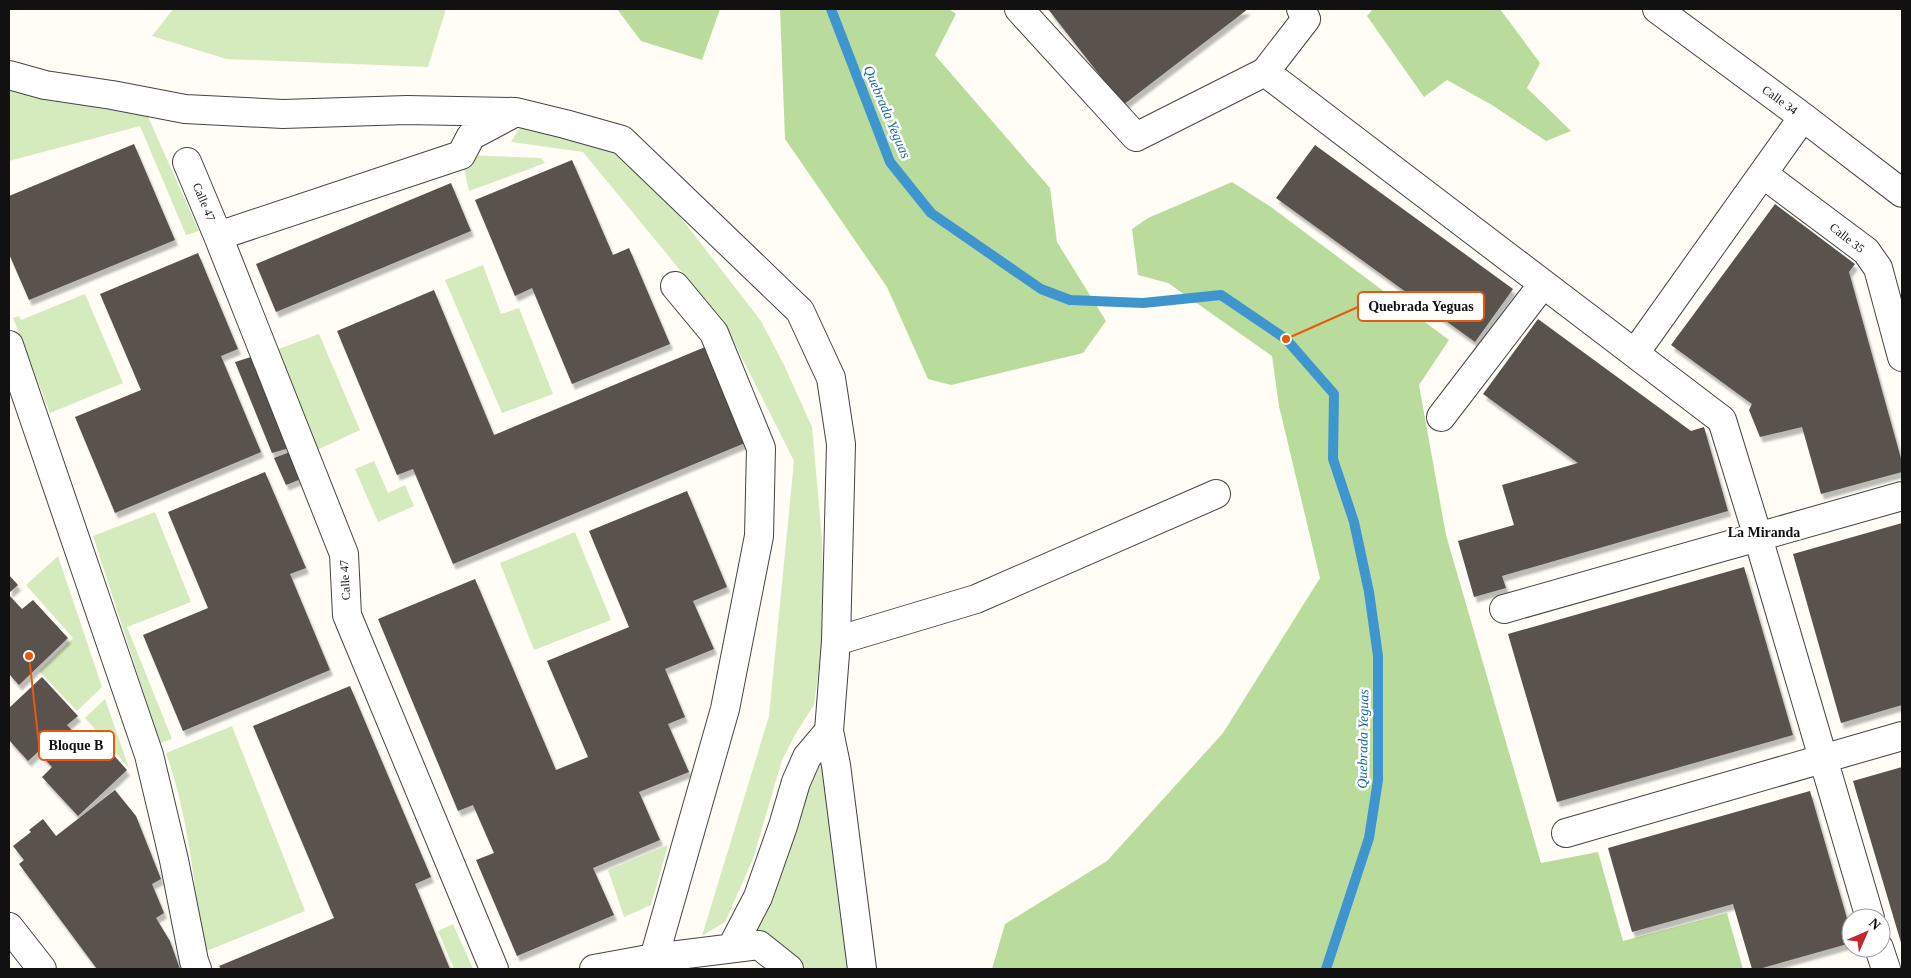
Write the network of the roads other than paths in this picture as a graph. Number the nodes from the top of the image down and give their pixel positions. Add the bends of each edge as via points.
1 (1019, 9) edge
2 (1301, 9) edge
3 (1657, 9) edge
4 (1265, 72) junction
5 (9, 75) edge
6 (516, 112) junction
7 (1803, 117) junction
8 (187, 162) dead end
9 (1763, 174) junction
10 (1902, 193) edge
11 (218, 236) junction
12 (1543, 284) junction
13 (675, 286) dead end
14 (9, 345) edge
15 (1636, 353) junction
16 (1902, 357) edge
17 (1441, 417) dead end
18 (1216, 494) dead end
19 (1902, 496) edge
20 (1758, 537) junction
21 (1504, 609) dead end
22 (836, 641) junction
23 (829, 731) junction
24 (1902, 736) edge
25 (1822, 759) junction
26 (1566, 833) dead end
27 (1867, 908) edge
28 (9, 927) edge
29 (732, 947) junction
30 (654, 958) junction
31 (42, 969) edge
32 (197, 969) edge
33 (494, 969) edge
34 (594, 969) edge
35 (789, 969) edge
36 (862, 969) edge

1 - 4 street via 1136,137
2 - 4 street via 1306,18
3 - 7 street, Calle 34
4 - 12 street
5 - 6 street via 45,85 185,109 283,114 407,110
6 - 11 street via 471,136 461,155
6 - 22 street via 622,140 800,311 831,378 841,444
7 - 9 street
7 - 10 street, Calle 34
8 - 11 street, Calle 47
9 - 15 street
9 - 16 street, Calle 35 via 1866,251 1878,268
11 - 33 street, Calle 47 via 344,554 347,615
12 - 15 street
12 - 17 street
13 - 30 street via 714,333 760,448 759,536 725,709
14 - 32 street via 149,755
15 - 20 street via 1722,420
18 - 22 street via 976,598
19 - 20 street
20 - 21 street
20 - 25 street
22 - 23 street
23 - 29 street via 807,757 761,889
23 - 36 street
24 - 25 street
25 - 26 street
25 - 27 street
28 - 31 street
29 - 30 street
29 - 35 street via 759,944
30 - 34 street

